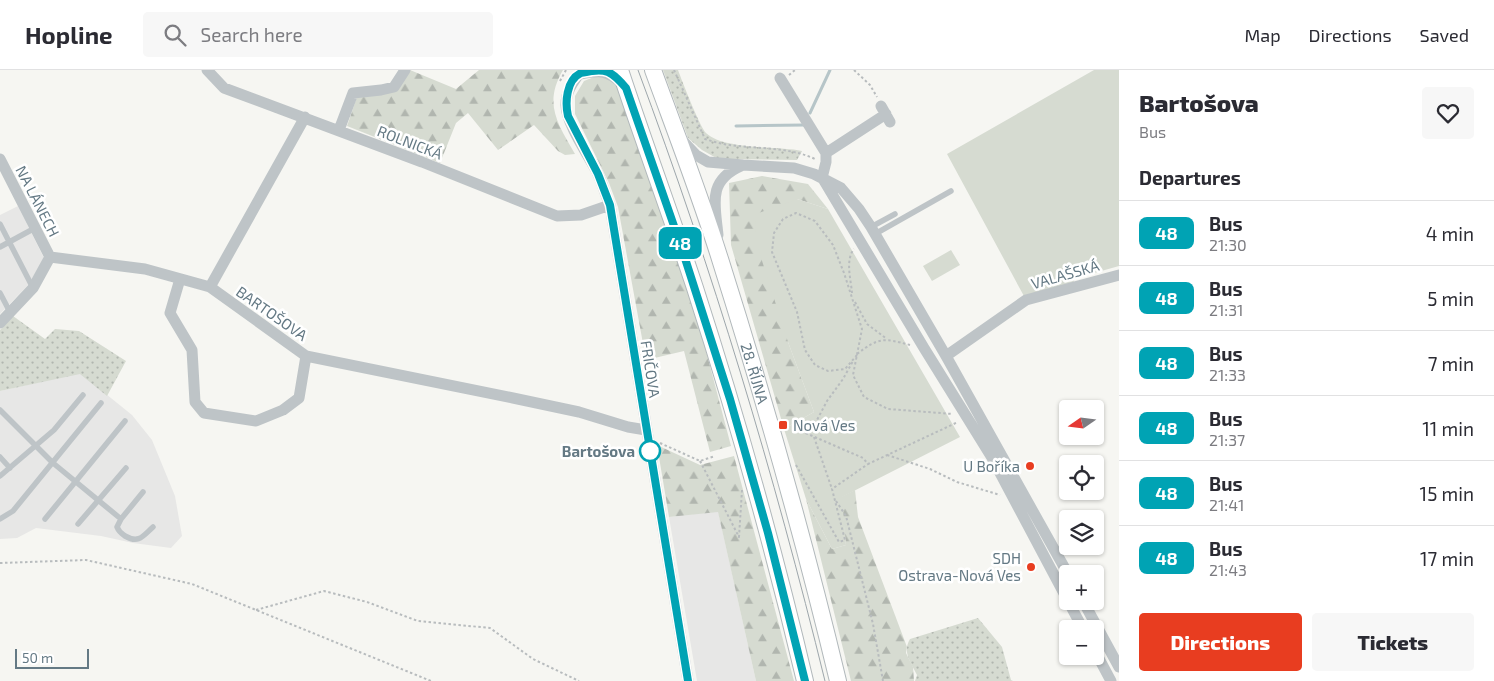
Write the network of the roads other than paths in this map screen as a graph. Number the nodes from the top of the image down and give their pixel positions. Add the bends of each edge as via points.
1 (207, 70) edge
2 (405, 70) edge
3 (620, 70) edge
4 (653, 70) edge
5 (581, 72) edge
6 (780, 78) dead end
7 (626, 88) junction
8 (886, 114) road end
9 (305, 117) junction
10 (338, 130) junction
11 (678, 135) junction
12 (823, 157) junction
13 (0, 159) edge
14 (743, 165) junction
15 (822, 178) junction
16 (951, 192) dead end
17 (610, 205) junction
18 (895, 214) dead end
19 (0, 224) edge
20 (35, 228) junction
21 (873, 231) junction
22 (9, 242) junction
23 (0, 246) edge
24 (50, 257) junction
25 (720, 258) junction
26 (1119, 275) edge
27 (180, 279) junction
28 (210, 287) junction
29 (32, 288) junction
30 (0, 293) edge
31 (10, 312) junction
32 (0, 323) edge
33 (306, 356) junction
34 (946, 356) junction
35 (83, 395) dead end
36 (101, 403) dead end
37 (0, 410) edge
38 (978, 412) junction
39 (962, 416) junction
40 (125, 421) dead end
41 (646, 430) junction
42 (34, 445) junction
43 (0, 457) edge
44 (53, 464) junction
45 (10, 468) junction
46 (126, 468) dead end
47 (0, 476) edge
48 (75, 481) junction
49 (143, 492) dead end
50 (98, 500) junction
51 (0, 519) edge
52 (45, 519) dead end
53 (121, 519) junction
54 (78, 524) dead end
55 (153, 527) dead end
56 (1058, 554) junction
57 (1046, 560) junction
58 (1064, 565) edge
59 (1059, 584) edge
60 (1089, 610) edge
61 (1115, 651) edge
62 (1102, 665) edge
63 (1119, 667) edge
64 (688, 681) edge
65 (805, 681) edge
66 (838, 681) edge
67 (1111, 681) edge

1 - 9 street, ROLNICKÁ via 224,88
2 - 10 street via 394,87 353,93
3 - 7 main road, 28. ŘÍJNA
4 - 11 main road, 28. ŘÍJNA
5 - 7 street via 608,72
5 - 17 street, FRIČOVA via 569,88 567,111
6 - 12 street
7 - 65 main road, 28. ŘÍJNA via 730,399
8 - 12 street
9 - 10 street, ROLNICKÁ
9 - 28 street
10 - 17 street, ROLNICKÁ via 557,216 581,215
11 - 14 street via 704,160
11 - 25 main road, 28. ŘÍJNA
12 - 15 street via 826,162
13 - 20 street, NA LÁNECH
14 - 15 street via 794,168
14 - 25 street via 726,174 714,198
15 - 21 street via 841,188
15 - 39 street
16 - 21 lane
17 - 41 street, FRIČOVA
18 - 21 lane
19 - 22 lane
20 - 22 lane
20 - 24 street, NA LÁNECH
21 - 34 street
22 - 23 lane
22 - 29 lane
24 - 27 street, BARTOŠOVA via 145,269
24 - 29 street
25 - 66 main road, 28. ŘÍJNA via 786,481
26 - 34 street, VALAŠSKÁ via 1026,300
27 - 28 street, BARTOŠOVA
27 - 33 street via 170,313 192,350 195,402 204,413 256,421 283,410 299,398
28 - 33 street, BARTOŠOVA
29 - 31 street
30 - 31 lane
31 - 32 street
33 - 41 street, BARTOŠOVA via 579,412
34 - 38 street
35 - 42 lane via 54,430
36 - 44 lane
37 - 42 lane
38 - 39 street
38 - 56 street
39 - 57 street via 991,456
40 - 48 lane
41 - 64 street, FRIČOVA
42 - 44 lane
42 - 45 lane
43 - 45 lane
44 - 48 lane
44 - 51 lane via 13,511
45 - 47 lane
46 - 50 lane
48 - 50 lane
48 - 52 lane
49 - 53 lane
50 - 53 lane
50 - 54 lane
53 - 55 lane via 118,529 132,540 139,540
56 - 57 lane
56 - 58 street
57 - 59 street
60 - 61 street
61 - 63 street
62 - 67 street

